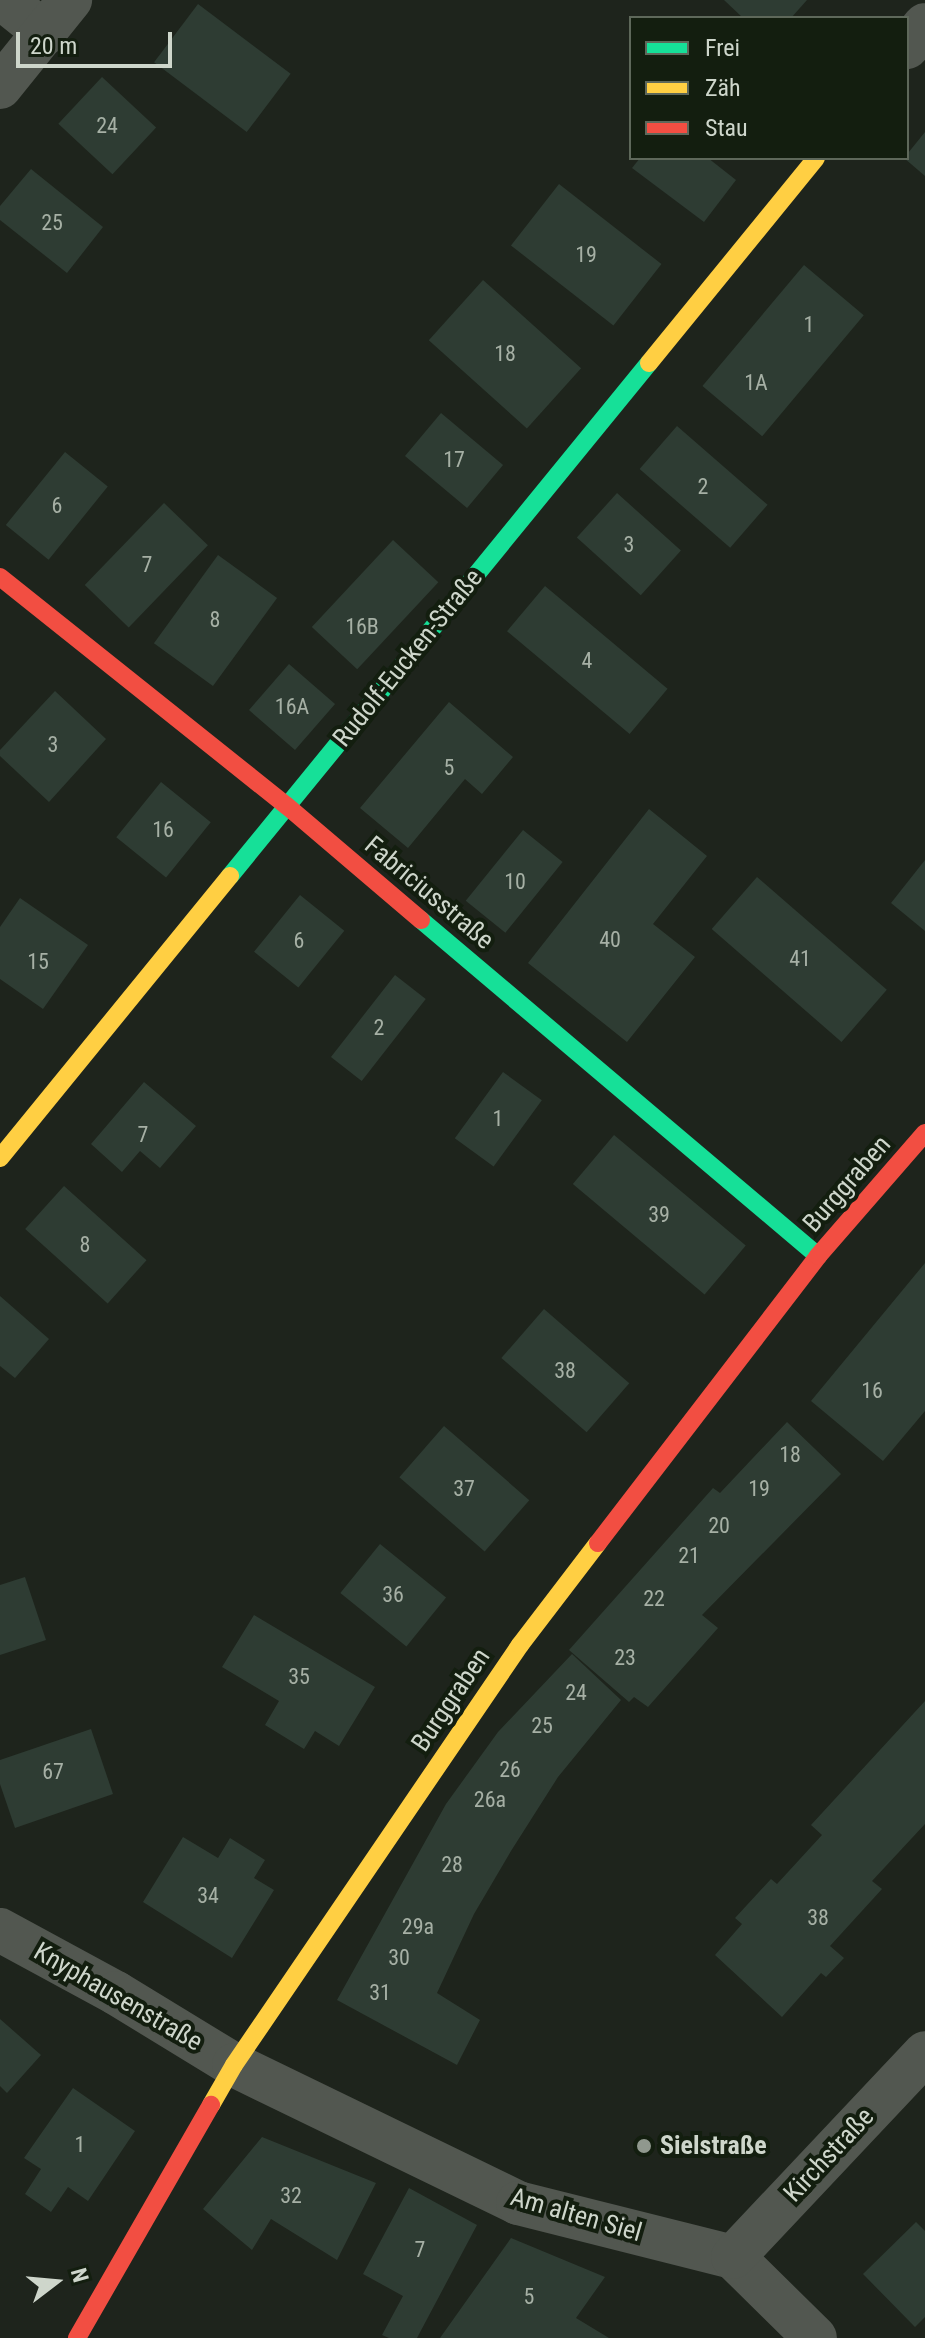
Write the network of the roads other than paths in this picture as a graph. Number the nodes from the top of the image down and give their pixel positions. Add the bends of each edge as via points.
1 (4, 0) edge
2 (57, 16) edge
3 (925, 25) edge
4 (909, 45) edge
5 (0, 87) edge
6 (814, 160) edge
7 (0, 577) edge
8 (287, 806) junction
9 (925, 1133) edge
10 (0, 1158) edge
11 (818, 1256) junction
12 (0, 1930) edge
13 (925, 2053) edge
14 (234, 2065) junction
15 (733, 2257) junction
16 (77, 2338) edge
17 (815, 2338) edge

1 - 2 street
2 - 5 street
3 - 4 street
6 - 8 street, Rudolf-Eucken-Straße
7 - 8 street, Fabriciusstraße
8 - 10 street, Rudolf-Eucken-Straße
8 - 11 street, Fabriciusstraße
9 - 11 street, Burggraben
11 - 14 street, Burggraben via 520,1645
12 - 14 street, Knyphausenstraße
13 - 15 street, Kirchstraße
14 - 15 street, Am alten Siel via 518,2203
14 - 16 street, Burggraben
15 - 17 street

